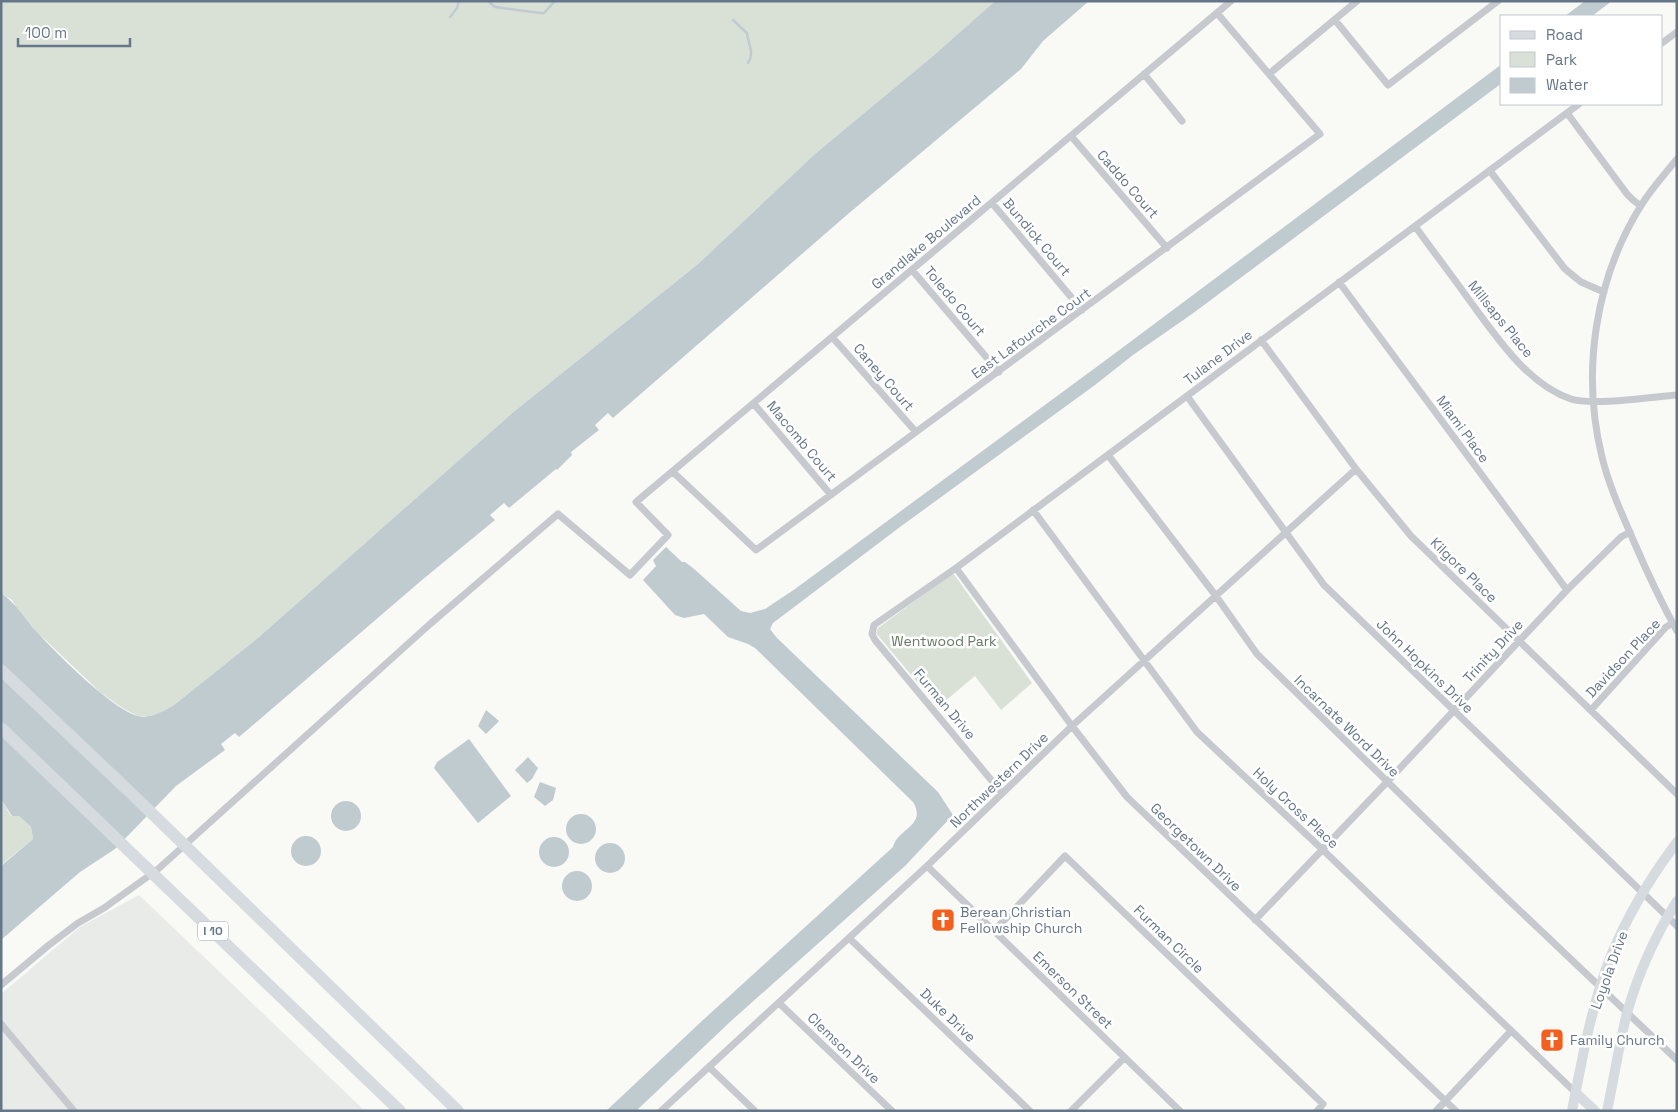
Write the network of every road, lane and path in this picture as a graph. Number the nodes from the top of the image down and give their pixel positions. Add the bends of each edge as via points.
1 (1231, 1) edge
2 (1357, 1) edge
3 (1498, 1) edge
4 (1217, 13) junction
5 (1335, 20) junction
6 (1677, 32) edge
7 (1663, 42) edge
8 (1144, 74) junction
9 (1269, 74) junction
10 (1579, 105) edge
11 (1567, 113) junction
12 (1182, 121) dead end
13 (1071, 136) junction
14 (1677, 159) edge
15 (1490, 171) junction
16 (992, 202) junction
17 (1641, 206) junction
18 (1415, 226) junction
19 (1167, 248) junction
20 (912, 270) junction
21 (1339, 282) junction
22 (1604, 292) junction
23 (1082, 310) junction
24 (833, 338) junction
25 (1261, 340) junction
26 (999, 372) junction
27 (1677, 395) edge
28 (1187, 396) junction
29 (1594, 402) junction
30 (754, 404) junction
31 (916, 432) junction
32 (1108, 455) junction
33 (1356, 470) junction
34 (673, 472) junction
35 (831, 495) junction
36 (1033, 510) junction
37 (1630, 532) junction
38 (1286, 534) junction
39 (956, 568) junction
40 (1567, 590) junction
41 (1216, 596) junction
42 (1673, 624) junction
43 (872, 630) joint
44 (1677, 631) edge
45 (1520, 641) junction
46 (1144, 662) junction
47 (1, 670) edge
48 (1591, 710) junction
49 (1454, 712) junction
50 (1072, 726) junction
51 (1, 728) edge
52 (1387, 782) junction
53 (1002, 793) junction
54 (1677, 794) edge
55 (1677, 842) edge
56 (1323, 850) junction
57 (927, 866) junction
58 (1642, 893) junction
59 (1677, 901) edge
60 (1667, 917) junction
61 (1255, 920) junction
62 (1677, 926) edge
63 (994, 931) junction
64 (850, 938) junction
65 (1, 985) edge
66 (1600, 986) junction
67 (779, 1003) junction
68 (1628, 1013) junction
69 (1, 1024) edge
70 (1511, 1031) junction
71 (1124, 1058) junction
72 (1677, 1060) edge
73 (709, 1067) junction
74 (1576, 1093) junction
75 (1445, 1100) junction
76 (74, 1111) edge
77 (400, 1111) edge
78 (458, 1111) edge
79 (661, 1111) edge
80 (755, 1111) edge
81 (892, 1111) edge
82 (1030, 1111) edge
83 (1071, 1111) edge
84 (1180, 1111) edge
85 (1317, 1111) edge
86 (1436, 1111) edge
87 (1456, 1111) edge
88 (1572, 1111) edge
89 (1595, 1111) edge
90 (1607, 1111) edge

1 - 4 street, Grandlake Boulevard
2 - 5 street
3 - 5 street via 1388,85
4 - 8 street, Grandlake Boulevard
4 - 9 street
5 - 9 street
6 - 7 street
8 - 12 street
8 - 13 street, Grandlake Boulevard
9 - 19 street, East Lafourche Court via 1320,134
10 - 11 street, Tulane Drive
11 - 15 street, Tulane Drive
11 - 17 street via 1627,194
13 - 16 street, Grandlake Boulevard
13 - 19 street, Caddo Court
14 - 17 street
15 - 18 street, Tulane Drive
15 - 22 street via 1566,269 1580,282
16 - 20 street, Grandlake Boulevard
16 - 23 street, Bundick Court
17 - 22 street
18 - 21 street, Tulane Drive
18 - 29 street, Millsaps Place via 1509,353 1553,391 1572,400
19 - 23 street, East Lafourche Court
20 - 24 street, Grandlake Boulevard
20 - 26 street, Toledo Court
21 - 25 street, Tulane Drive
21 - 40 street, Miami Place
22 - 29 street via 1596,325
23 - 26 street, East Lafourche Court
24 - 30 street, Grandlake Boulevard
24 - 31 street, Caney Court
25 - 28 street, Tulane Drive
25 - 33 street, Kilgore Place
26 - 31 street, East Lafourche Court
27 - 29 street, Millsaps Place
28 - 32 street, Tulane Drive
28 - 38 street, John Hopkins Drive
29 - 37 street via 1602,457
30 - 34 street, Grandlake Boulevard
30 - 35 street, Macomb Court
31 - 35 street, East Lafourche Court
32 - 36 street, Tulane Drive
32 - 41 street, Incarnate Word Drive
33 - 38 street, Northwestern Drive
33 - 45 street, Kilgore Place via 1410,536
34 - 35 street, East Lafourche Court via 756,550
34 - 65 street, Grandlake Boulevard via 636,502 668,535 630,575 558,514 430,624 157,870 48,945
36 - 39 street, Tulane Drive
36 - 46 street, Holy Cross Place
37 - 40 street, Trinity Drive
37 - 42 street
38 - 41 street, Northwestern Drive
38 - 49 street, John Hopkins Drive via 1324,585
39 - 43 street, Tulane Drive via 878,622
39 - 50 street, Georgetown Drive
40 - 45 street, Trinity Drive
41 - 46 street, Northwestern Drive
41 - 52 street, Incarnate Word Drive via 1257,654
42 - 44 street
42 - 48 street, Davidson Place via 1666,627
43 - 53 street, Furman Drive via 875,640
45 - 48 street, Kilgore Place
45 - 49 street, Trinity Drive
46 - 50 street, Northwestern Drive
46 - 56 street, Holy Cross Place via 1196,732
47 - 78 highway
48 - 54 street, Kilgore Place
49 - 52 street, Trinity Drive
49 - 58 street, John Hopkins Drive
50 - 53 street, Northwestern Drive
50 - 61 street, Georgetown Drive via 1127,797
51 - 77 highway, I 10
52 - 56 street, Trinity Drive
52 - 66 street, Incarnate Word Drive
53 - 57 street, Northwestern Drive
55 - 58 main road, Loyola Drive
56 - 61 street, Trinity Drive
56 - 70 street, Holy Cross Place
57 - 63 street, Emerson Street
57 - 64 street, Northwestern Drive
58 - 60 street, John Hopkins Drive
58 - 66 main road, Loyola Drive
59 - 60 main road
60 - 62 street, John Hopkins Drive
60 - 68 main road via 1649,953
61 - 75 street, Georgetown Drive
63 - 71 street, Emerson Street
63 - 85 street, Furman Circle via 1065,856 1323,1104
64 - 67 street, Northwestern Drive
64 - 82 street, Duke Drive
66 - 68 street, Incarnate Word Drive
66 - 74 main road, Loyola Drive
67 - 73 street, Northwestern Drive
67 - 81 street, Clemson Drive
68 - 72 street
68 - 90 main road
69 - 76 street
70 - 74 street, Holy Cross Place
70 - 75 street
71 - 83 street
71 - 84 street, Emerson Street
73 - 79 street, Northwestern Drive
73 - 80 street
74 - 88 main road, Loyola Drive
74 - 89 main road
75 - 86 street
75 - 87 street, Georgetown Drive

